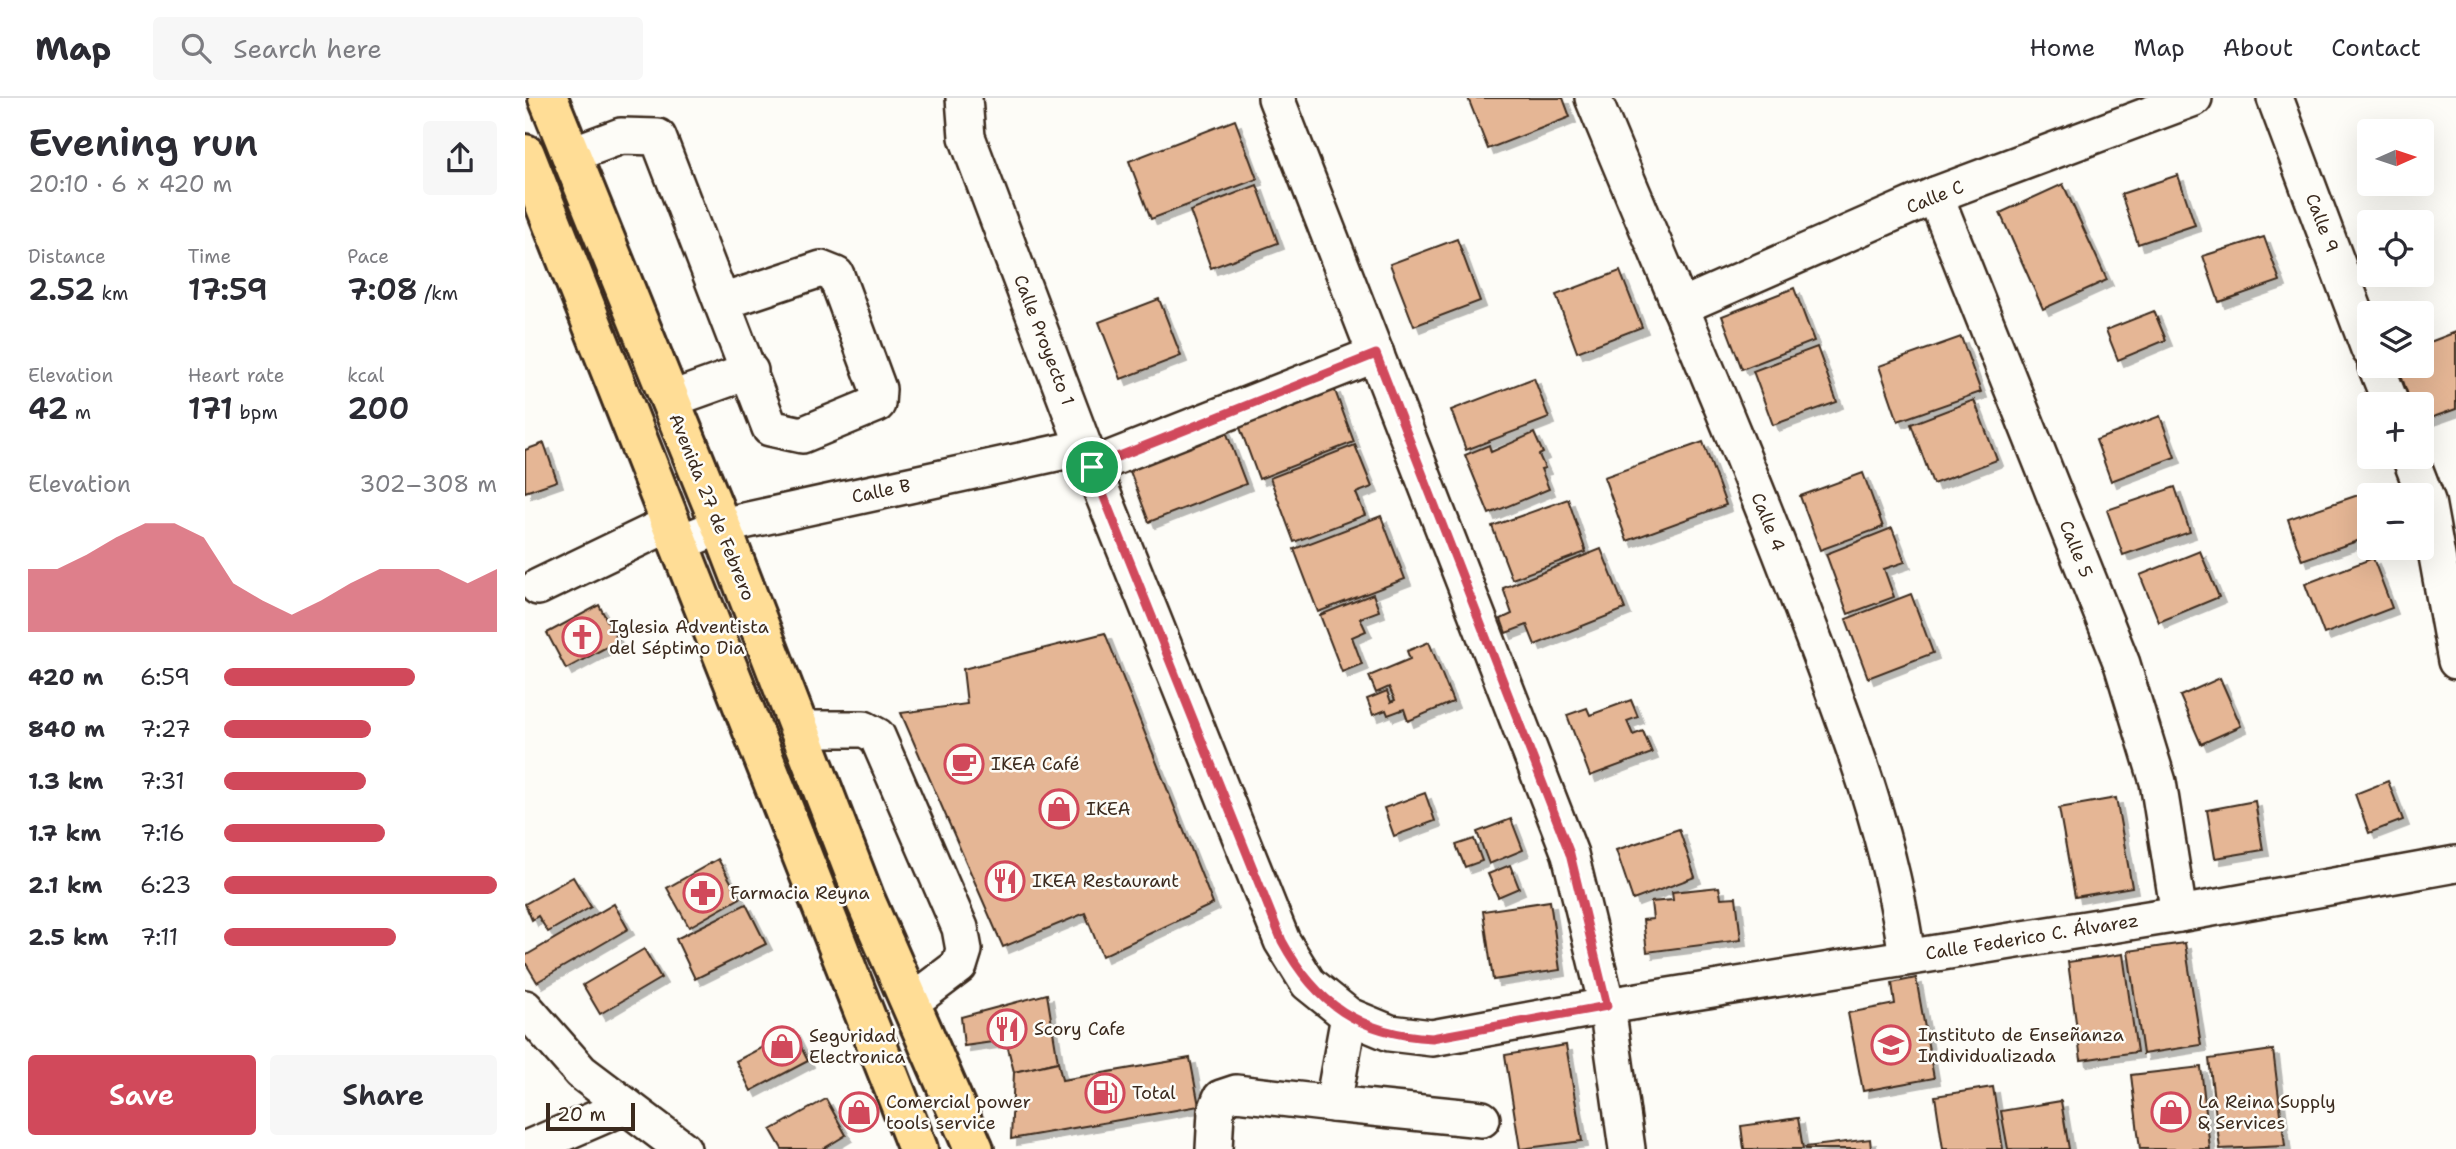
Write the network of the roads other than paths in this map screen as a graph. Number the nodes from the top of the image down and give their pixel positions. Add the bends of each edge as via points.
1 (548, 98) edge
2 (964, 98) edge
3 (1276, 98) edge
4 (1593, 98) edge
5 (2195, 98) edge
6 (2275, 98) edge
7 (525, 154) edge
8 (570, 155) junction
9 (1935, 195) junction
10 (722, 302) junction
11 (1680, 307) junction
12 (2357, 317) edge
13 (1376, 354) junction
14 (750, 371) junction
15 (669, 400) junction
16 (1088, 457) junction
17 (2419, 469) edge
18 (2442, 502) edge
19 (721, 526) junction
20 (675, 533) junction
21 (538, 587) dead end
22 (2456, 661) edge
23 (799, 729) junction
24 (2456, 864) edge
25 (2179, 914) junction
26 (1907, 957) junction
27 (910, 1003) junction
28 (1607, 1006) junction
29 (525, 1008) edge
30 (1349, 1016) junction
31 (1333, 1104) junction
32 (626, 1106) junction
33 (1482, 1119) dead end
34 (526, 1149) edge
35 (683, 1149) edge
36 (918, 1149) edge
37 (974, 1149) edge
38 (1214, 1149) edge
39 (1627, 1149) edge

1 - 8 main road, Avenida 27 de Febrero
2 - 16 street, Calle Proyecto 1 via 967,137
3 - 13 street
4 - 11 street, Calle 4
5 - 9 street, Calle C
6 - 12 street, Calle 9
7 - 20 main road
8 - 10 street via 621,136 658,137
8 - 15 main road, Avenida 27 de Febrero
9 - 11 street, Calle C
9 - 25 street, Calle 5 via 2127,677 2158,782
10 - 14 street
10 - 14 street via 821,269 836,275 879,389 877,404 802,435 783,433 770,428
11 - 26 street, Calle 4 via 1860,759 1891,862
13 - 16 street, Calle B
13 - 28 street via 1570,854
14 - 15 street
15 - 19 main road, Avenida 27 de Febrero
16 - 19 street, Calle B
16 - 30 street, Calle Proyecto 1 via 1282,941 1308,983
17 - 18 street
18 - 22 street
19 - 20 street, Calle B
19 - 23 main road, Avenida 27 de Febrero
20 - 21 street, Calle B
20 - 36 main road
23 - 27 main road, Avenida 27 de Febrero
23 - 27 street via 864,729 877,736 960,928 964,950 959,965
24 - 25 street, Calle Federico C. Álvarez
25 - 26 street, Calle Federico C. Álvarez
26 - 28 street, Calle Federico C. Álvarez
27 - 37 main road, Avenida 27 de Febrero
28 - 30 street, Calle Proyecto 1 via 1432,1038 1390,1033
28 - 39 street
29 - 32 street via 580,1072
30 - 31 street
31 - 33 street
31 - 38 street via 1236,1093 1221,1098
32 - 34 street
32 - 35 street

